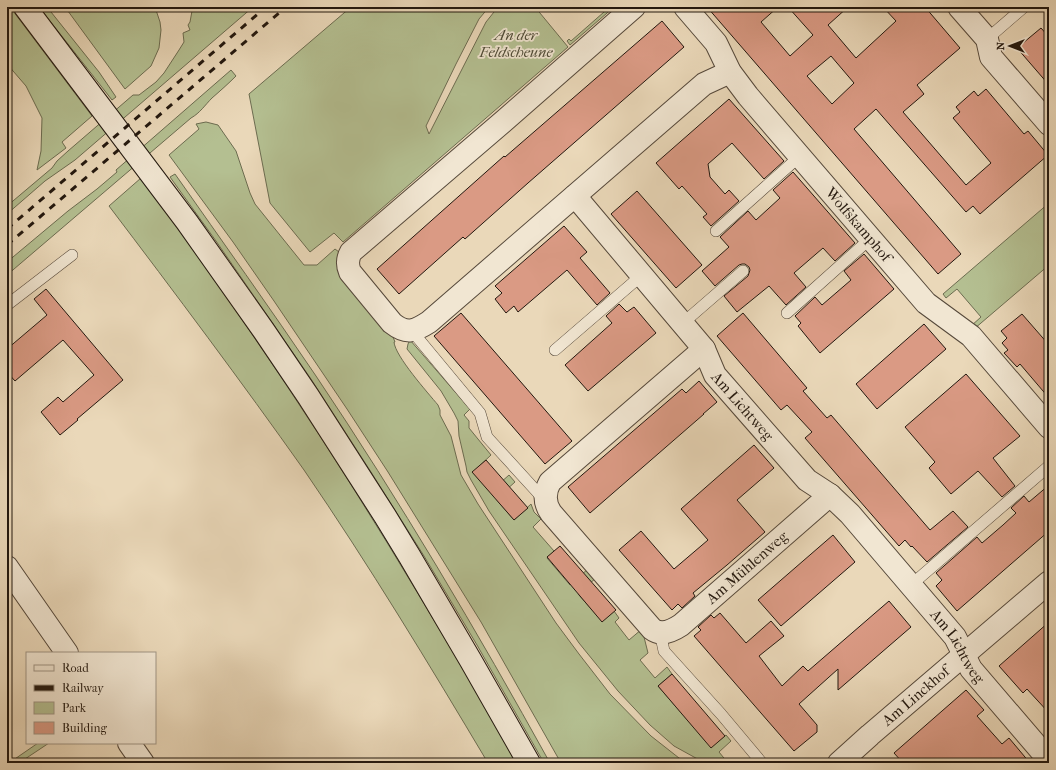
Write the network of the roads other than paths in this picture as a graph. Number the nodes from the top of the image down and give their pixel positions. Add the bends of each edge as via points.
1 (25, 7) edge
2 (634, 7) edge
3 (959, 7) edge
4 (1024, 7) edge
5 (688, 8) edge
6 (987, 39) junction
7 (730, 72) junction
8 (1049, 124) edge
9 (800, 156) junction
10 (575, 196) junction
11 (716, 231) dead end
12 (871, 238) junction
13 (72, 255) dead end
14 (743, 271) dead end
15 (642, 275) junction
16 (7, 305) edge
17 (786, 313) dead end
18 (683, 324) junction
19 (412, 331) junction
20 (704, 349) junction
21 (555, 350) dead end
22 (1049, 427) edge
23 (1049, 466) edge
24 (830, 495) junction
25 (545, 497) junction
26 (7, 567) edge
27 (1049, 582) edge
28 (911, 585) junction
29 (660, 632) junction
30 (66, 652) edge
31 (964, 655) junction
32 (130, 744) edge
33 (1049, 760) edge
34 (143, 763) edge
35 (529, 763) edge
36 (762, 763) edge
37 (839, 763) edge

1 - 35 street via 187,222 308,396 410,557
2 - 19 street via 351,252 347,262 350,272 392,324 401,330
3 - 6 street
4 - 6 lane
5 - 7 street, Wolfskamphof via 716,43
6 - 8 street via 991,57
7 - 9 street, Wolfskamphof
7 - 10 street via 704,84
9 - 11 lane
9 - 12 street, Wolfskamphof
10 - 15 street, Am Lichtweg
10 - 19 street via 429,322
12 - 17 lane
12 - 22 street, Wolfskamphof via 926,303 971,336
13 - 16 lane
14 - 18 lane
15 - 18 street, Am Lichtweg
15 - 21 lane
18 - 20 street, Am Lichtweg
19 - 25 lane via 480,413 487,437 539,494
20 - 24 street, Am Lichtweg via 715,375 807,480
20 - 25 street via 550,482
23 - 28 lane
24 - 28 street, Am Lichtweg via 850,514
24 - 29 street, Am Mühlenweg via 681,625 671,631
25 - 29 street via 551,513 652,629
26 - 30 street
27 - 31 street, Am Linckhof
28 - 31 street, Am Lichtweg via 955,637
29 - 36 lane via 664,651
31 - 33 street, Am Lichtweg via 971,669
31 - 37 street, Am Linckhof
32 - 34 street

